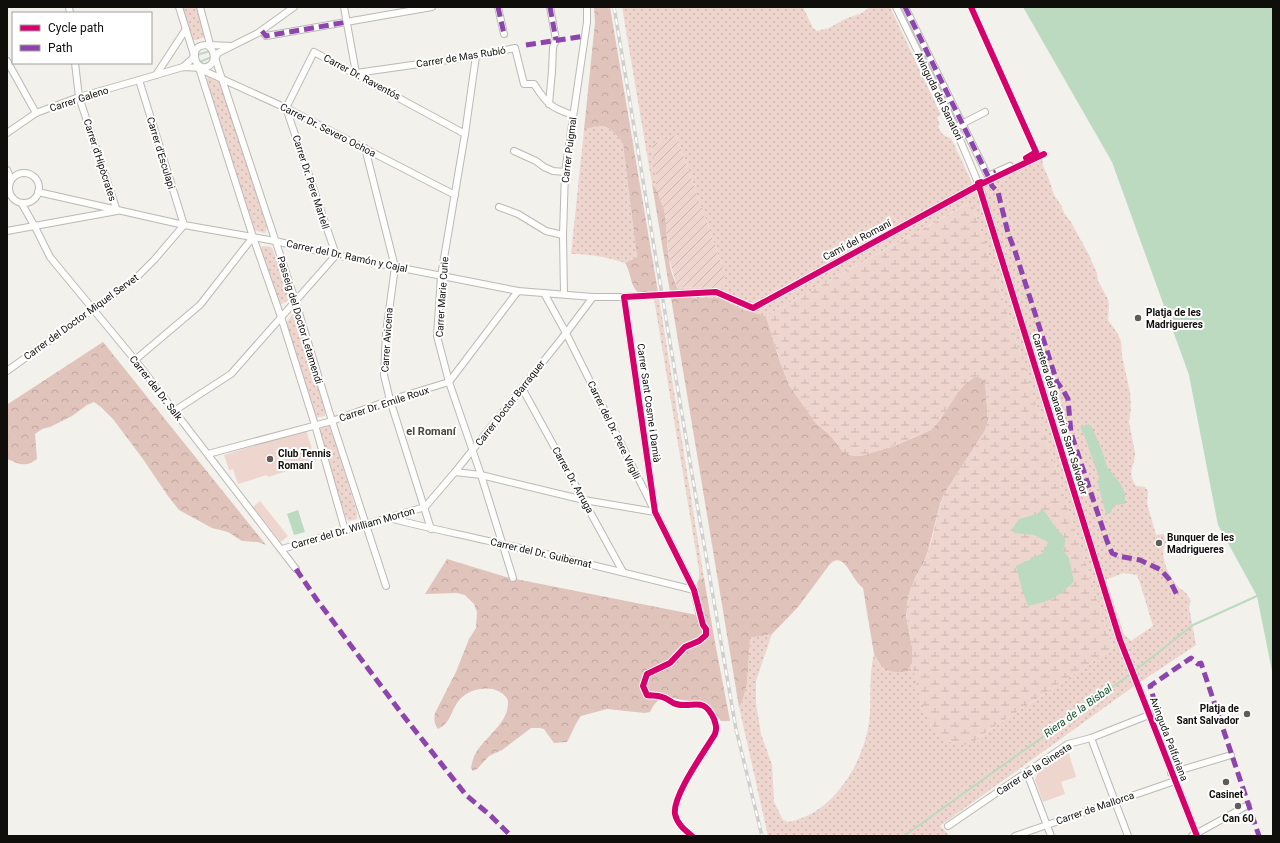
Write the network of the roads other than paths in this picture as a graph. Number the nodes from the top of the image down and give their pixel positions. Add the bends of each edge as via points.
1 (179, 7) edge
2 (200, 7) edge
3 (294, 7) edge
4 (344, 7) edge
5 (432, 7) edge
6 (498, 7) edge
7 (550, 7) edge
8 (587, 7) edge
9 (896, 7) edge
10 (905, 7) edge
11 (347, 22) junction
12 (186, 29) junction
13 (262, 30) junction
14 (504, 34) dead end
15 (233, 46) junction
16 (212, 53) junction
17 (476, 56) junction
18 (196, 59) junction
19 (7, 61) edge
20 (75, 64) edge
21 (183, 67) junction
22 (356, 73) junction
23 (156, 75) junction
24 (223, 79) junction
25 (139, 80) junction
26 (79, 97) junction
27 (549, 104) junction
28 (286, 108) junction
29 (985, 112) dead end
30 (36, 113) junction
31 (573, 115) junction
32 (963, 124) junction
33 (955, 128) junction
34 (7, 133) edge
35 (465, 134) junction
36 (365, 148) junction
37 (514, 151) dead end
38 (1044, 154) dead end
39 (1015, 164) dead end
40 (7, 170) edge
41 (565, 172) junction
42 (12, 179) junction
43 (979, 185) junction
44 (8, 190) edge
45 (38, 192) junction
46 (455, 195) junction
47 (22, 204) junction
48 (499, 207) dead end
49 (116, 211) junction
50 (184, 225) junction
51 (35, 227) junction
52 (7, 231) edge
53 (563, 235) junction
54 (253, 237) junction
55 (275, 241) junction
56 (336, 255) junction
57 (395, 267) junction
58 (442, 276) junction
59 (518, 291) junction
60 (544, 293) junction
61 (564, 294) junction
62 (674, 294) tunnel mouth
63 (659, 295) tunnel mouth
64 (592, 297) junction
65 (624, 297) junction
66 (295, 300) junction
67 (93, 310) junction
68 (281, 317) junction
69 (566, 333) junction
70 (135, 360) junction
71 (7, 370) edge
72 (449, 382) junction
73 (522, 388) junction
74 (390, 400) junction
75 (174, 411) junction
76 (332, 421) junction
77 (315, 425) junction
78 (472, 450) junction
79 (208, 454) junction
80 (455, 472) junction
81 (481, 475) junction
82 (584, 500) junction
83 (425, 507) junction
84 (655, 512) junction
85 (388, 518) junction
86 (366, 524) junction
87 (431, 529) junction
88 (345, 530) junction
89 (502, 543) junction
90 (282, 549) junction
91 (296, 569) dead end
92 (624, 572) junction
93 (513, 578) dead end
94 (386, 586) dead end
95 (694, 590) junction
96 (699, 612) dead end
97 (1123, 648) joint
98 (1149, 715) junction
99 (1091, 738) junction
100 (1231, 754) dead end
101 (1026, 773) junction
102 (1171, 773) junction
103 (1174, 781) junction
104 (1114, 802) junction
105 (1248, 805) dead end
106 (1048, 825) junction
107 (948, 826) dead end
108 (1195, 835) edge
109 (1015, 836) edge
110 (1051, 836) edge
111 (1128, 836) edge

1 - 12 street, Passeig del Doctor Letamendi
2 - 16 street, Passeig del Doctor Letamendi
3 - 13 street
4 - 11 street
5 - 11 street
6 - 14 street
7 - 27 street via 556,40 553,47
8 - 31 street, Carrer Puigmal
9 - 33 street, Avinguda del Sanatori
10 - 32 street
11 - 13 street via 266,36
11 - 22 street
12 - 18 street, Passeig del Doctor Letamendi
12 - 23 street
13 - 15 street
15 - 16 street
15 - 16 street
16 - 18 street via 200,46
16 - 18 street, Carrer Galeno via 209,66 206,67
16 - 24 street, Passeig del Doctor Letamendi
17 - 22 street, Carrer de Mas Rubió
17 - 27 street, Carrer de Mas Rubió via 515,48 524,84 534,84
17 - 35 street, Carrer Marie Curie
18 - 21 street, Carrer Galeno
18 - 21 street via 192,59
18 - 24 street, Carrer Dr. Severo Ochoa
18 - 54 street, Passeig del Doctor Letamendi
19 - 30 street
20 - 26 street, Carrer d'Hipòcrates
21 - 23 street, Carrer Galeno
22 - 28 street, Carrer Dr. Raventós via 314,52
22 - 35 street, Carrer Dr. Raventós
23 - 25 street, Carrer Galeno
24 - 28 street, Carrer Dr. Severo Ochoa
24 - 55 street, Passeig del Doctor Letamendi
25 - 26 street, Carrer Galeno
25 - 50 street, Carrer d'Esculapi
26 - 30 street, Carrer Galeno
26 - 49 street, Carrer d'Hipòcrates
27 - 31 street, Carrer de Mas Rubió via 557,110
28 - 36 street, Carrer Dr. Severo Ochoa
28 - 56 street, Carrer Dr. Pere Martell
29 - 32 street
30 - 34 street, Carrer Galeno
31 - 41 street, Carrer Puigmal
32 - 33 street
32 - 39 street via 988,176
33 - 43 street, Avinguda del Sanatori
35 - 46 street, Carrer Marie Curie
36 - 46 street, Carrer Dr. Severo Ochoa
36 - 57 street, Carrer Avicena
37 - 41 street via 536,161 544,168
38 - 43 street, Camí del Romaní
40 - 42 street
41 - 53 street, Carrer Puigmal
42 - 44 street
42 - 45 street via 20,173 30,175 38,183
43 - 62 street, Camí del Romaní via 753,308 716,292
43 - 97 street, Carretera del Sanatori a Sant Salvador
44 - 47 street via 13,199
45 - 47 street via 32,201
45 - 49 street, Carrer del Dr. Ramón y Cajal
46 - 58 street, Carrer Marie Curie
47 - 51 street, Carrer del Dr. Salk
48 - 53 street via 518,214 546,231
49 - 50 street, Carrer del Dr. Ramón y Cajal
49 - 51 street
50 - 54 street, Carrer del Dr. Ramón y Cajal
50 - 67 street, Carrer del Doctor Miquel Servet via 135,279
51 - 52 street
51 - 67 street, Carrer del Dr. Salk via 50,257
53 - 61 street, Carrer Puigmal
54 - 55 street, Carrer del Dr. Ramón y Cajal
54 - 68 street, Passeig del Doctor Letamendi
54 - 70 street via 200,305
55 - 56 street, Carrer del Dr. Ramón y Cajal
55 - 66 street, Passeig del Doctor Letamendi
56 - 57 street, Carrer del Dr. Ramón y Cajal
56 - 66 street
57 - 58 street, Carrer del Dr. Ramón y Cajal
57 - 74 street, Carrer Avicena via 386,333 384,375
58 - 59 street, Carrer del Dr. Ramón y Cajal
58 - 72 street, Carrer Marie Curie via 437,336
59 - 60 street, Carrer del Dr. Ramón y Cajal
59 - 72 street
60 - 61 street, Carrer del Dr. Ramón y Cajal
60 - 69 street, Carrer del Dr. Pere Virgili
61 - 64 street, Carrer del Dr. Ramón y Cajal
63 - 65 street, Carrer del Dr. Ramón y Cajal
64 - 65 street, Carrer del Dr. Ramón y Cajal
64 - 69 street, Carrer Doctor Barraquer
65 - 84 street, Carrer Sant Cosme i Damià
66 - 68 street
66 - 76 street, Passeig del Doctor Letamendi
67 - 70 street, Carrer del Dr. Salk
67 - 71 street, Carrer del Doctor Miquel Servet
68 - 75 street via 231,374
68 - 77 street, Passeig del Doctor Letamendi
69 - 73 street, Carrer Doctor Barraquer
69 - 84 street, Carrer del Dr. Pere Virgili
70 - 75 street, Carrer del Dr. Salk
72 - 74 street, Carrer Dr. Emile Roux
72 - 78 street, Carrer Marie Curie
73 - 78 street, Carrer Doctor Barraquer
73 - 82 street, Carrer Dr. Arruga
74 - 76 street, Carrer Dr. Emile Roux
74 - 83 street, Carrer Avicena
75 - 79 street, Carrer del Dr. Salk
76 - 77 street, Carrer Dr. Emile Roux
76 - 86 street, Passeig del Doctor Letamendi
77 - 79 street, Carrer Dr. Emile Roux
77 - 88 street, Passeig del Doctor Letamendi
78 - 80 street, Carrer Doctor Barraquer
78 - 81 street, Carrer Marie Curie
79 - 90 street, Carrer del Dr. Salk
80 - 81 street
80 - 83 street, Carrer Doctor Barraquer
81 - 82 street
81 - 89 street, Carrer Marie Curie
82 - 84 street
82 - 92 street, Carrer Dr. Arruga
83 - 85 street, Carrer del Dr. William Morton
83 - 87 street, Carrer Avicena
84 - 95 street, Carrer del Dr. Pere Virgili
85 - 86 street, Carrer del Dr. William Morton
85 - 87 street, Carrer del Dr. Guibernat
86 - 88 street, Carrer del Dr. William Morton
86 - 94 street, Passeig del Doctor Letamendi
87 - 89 street, Carrer del Dr. Guibernat
88 - 90 street, Carrer del Dr. William Morton
89 - 92 street, Carrer del Dr. Guibernat
89 - 93 street, Carrer Marie Curie
90 - 91 street, Carrer del Dr. Salk
92 - 95 street, Carrer del Dr. Guibernat
95 - 96 street, Carrer del Dr. Pere Virgili
97 - 98 street, Avinguda Palfuriana
98 - 99 street, Carrer de la Ginesta
98 - 102 street, Avinguda Palfuriana
99 - 101 street, Carrer de la Ginesta via 1068,744
99 - 104 street
100 - 102 street
101 - 106 street
101 - 107 street, Carrer de la Ginesta
102 - 103 street, Avinguda Palfuriana
103 - 104 street, Carrer de Mallorca
103 - 108 street, Avinguda Palfuriana
104 - 106 street, Carrer de Mallorca
104 - 111 street
105 - 108 street
106 - 109 street, Carrer de Mallorca
106 - 110 street

